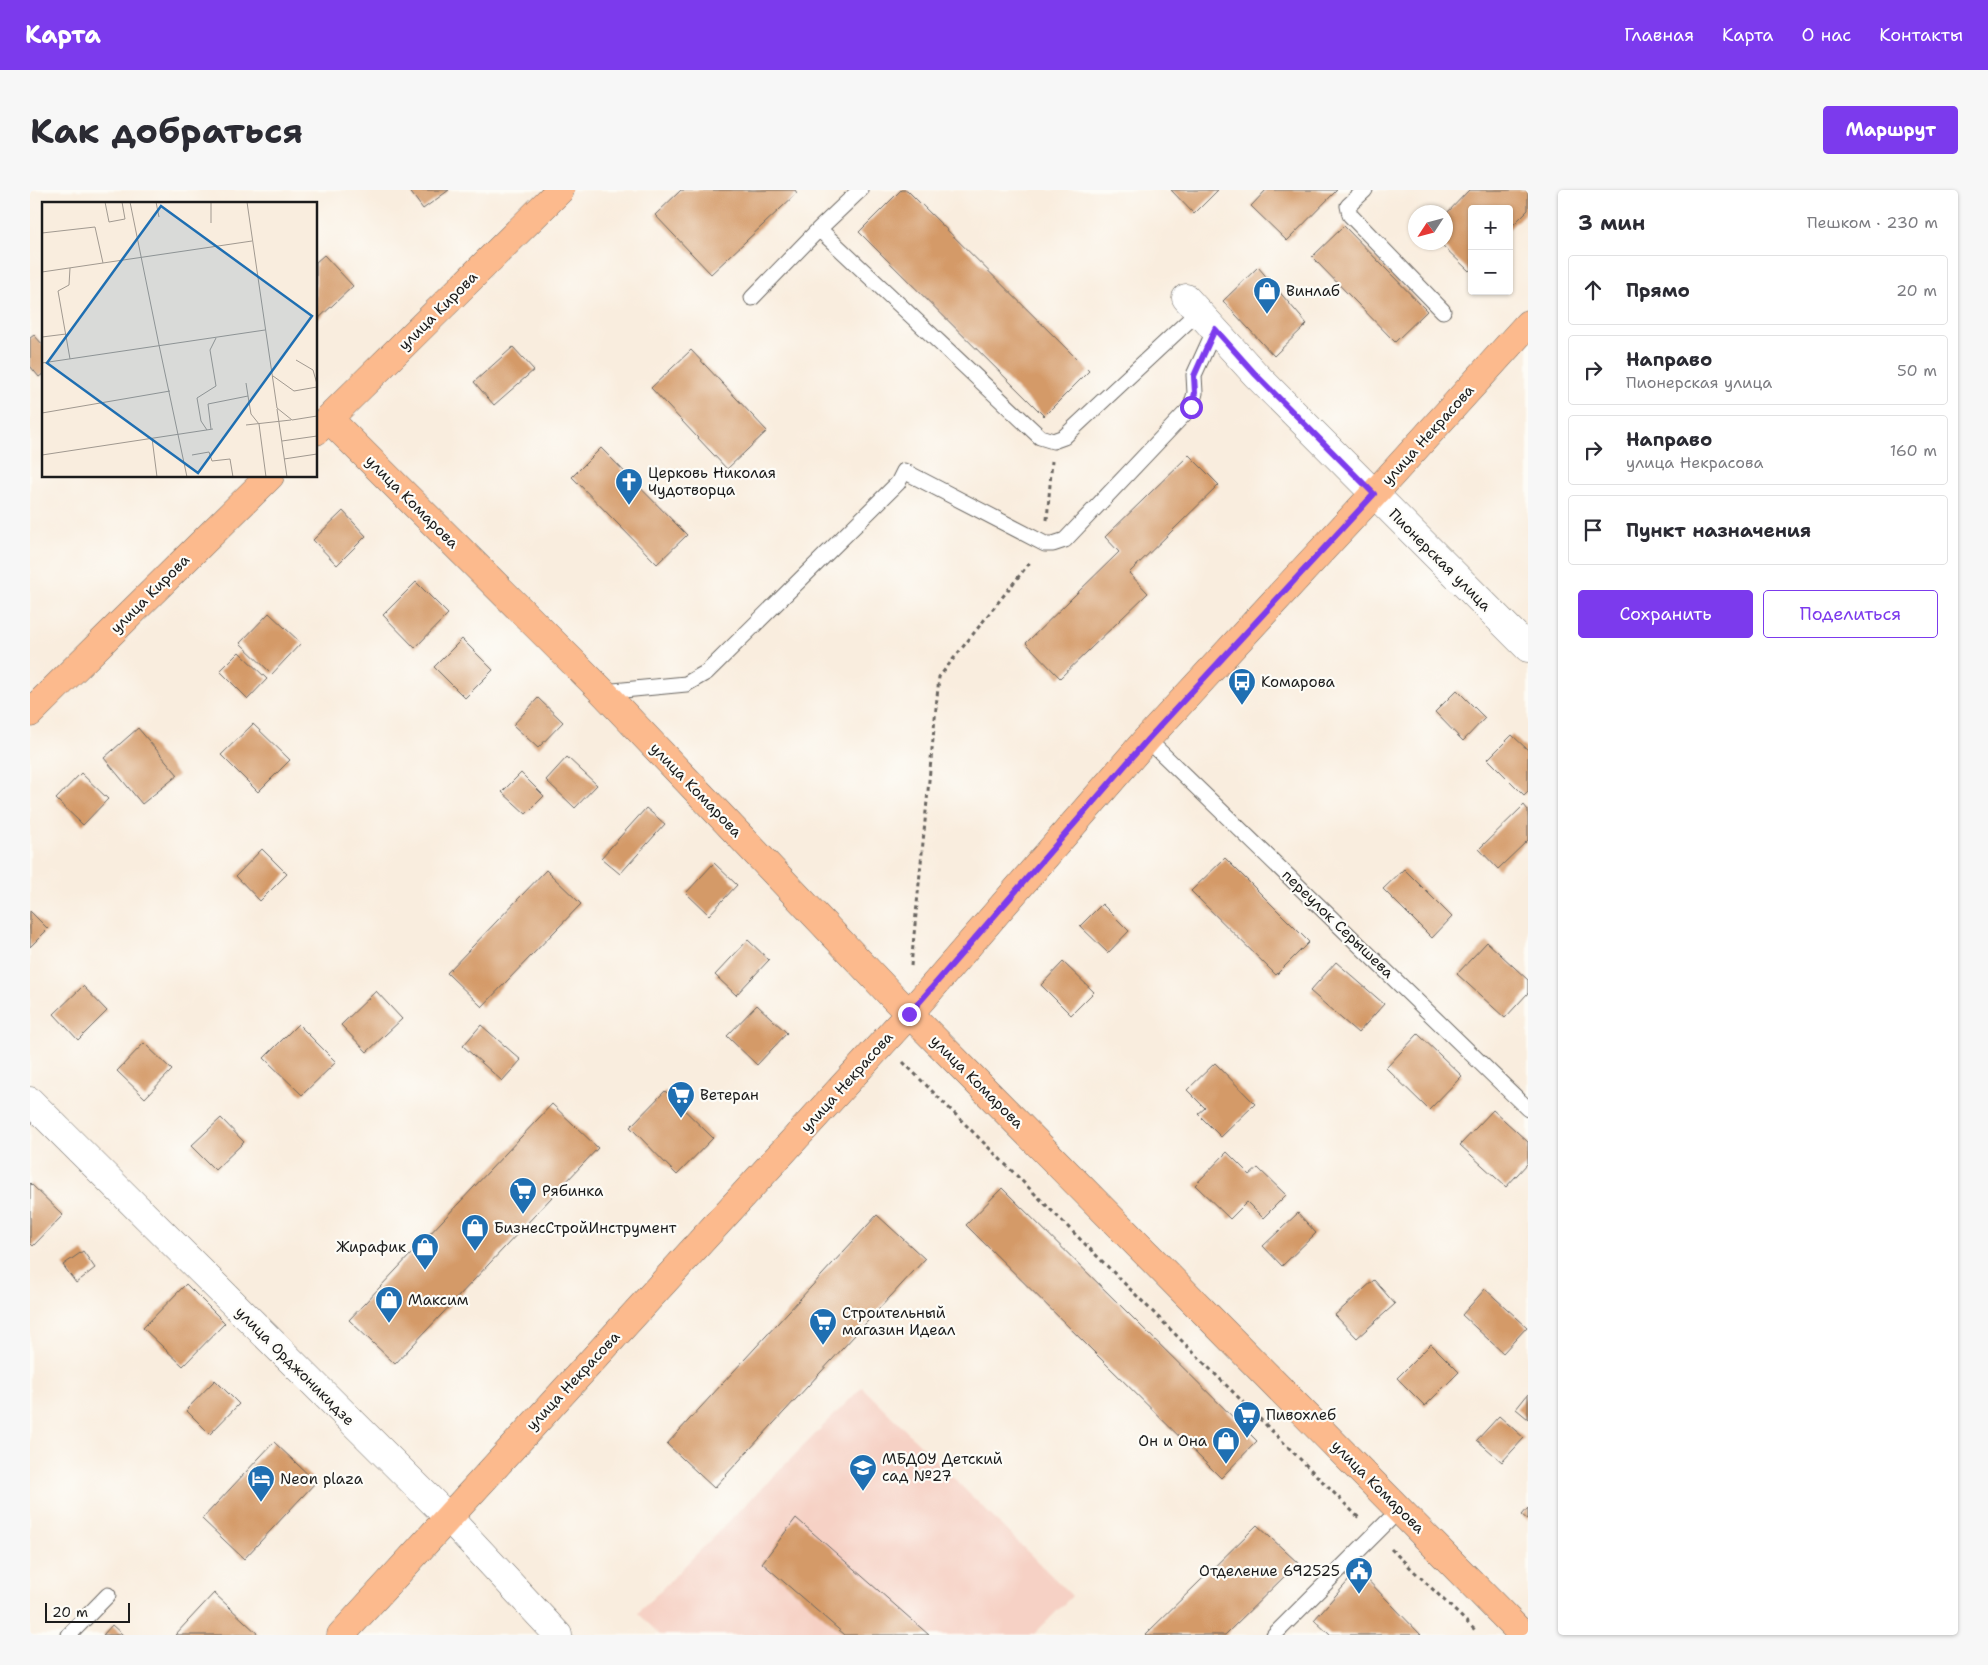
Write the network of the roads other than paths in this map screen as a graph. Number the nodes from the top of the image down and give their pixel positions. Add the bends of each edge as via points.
1 (560, 190) edge
2 (860, 190) edge
3 (1365, 190) edge
4 (819, 229) junction
5 (752, 298) dead end
6 (1443, 310) dead end
7 (1200, 312) junction
8 (1528, 324) edge
9 (322, 425) edge
10 (268, 478) edge
11 (1374, 494) junction
12 (1525, 639) edge
13 (603, 692) junction
14 (30, 713) edge
15 (1148, 739) junction
16 (909, 1014) junction
17 (30, 1100) edge
18 (1528, 1109) edge
19 (1400, 1510) junction
20 (448, 1517) junction
21 (108, 1595) dead end
22 (69, 1635) edge
23 (341, 1635) edge
24 (558, 1635) edge
25 (1274, 1635) edge
26 (1523, 1635) edge

1 - 9 main road, улица Кирова
2 - 4 lane
3 - 6 lane via 1348,206 1350,215
4 - 5 lane
4 - 7 lane via 1040,437 1053,441 1064,437
7 - 11 street, Пионерская улица via 1256,375
7 - 13 lane via 1195,393 1191,407 1065,540 1045,544 904,471 898,483 707,672 686,684
8 - 11 main road, улица Некрасова
9 - 13 main road, улица Комарова
10 - 14 main road, улица Кирова
11 - 12 street, Пионерская улица
11 - 15 main road, улица Некрасова
13 - 16 main road, улица Комарова
15 - 16 main road, улица Некрасова
15 - 18 lane, переулок Серышева
16 - 19 main road, улица Комарова
16 - 20 main road, улица Некрасова
17 - 20 street, улица Орджоникидзе
19 - 25 lane
19 - 26 main road, улица Комарова
20 - 23 main road, улица Некрасова
20 - 24 street, улица Орджоникидзе
21 - 22 lane

